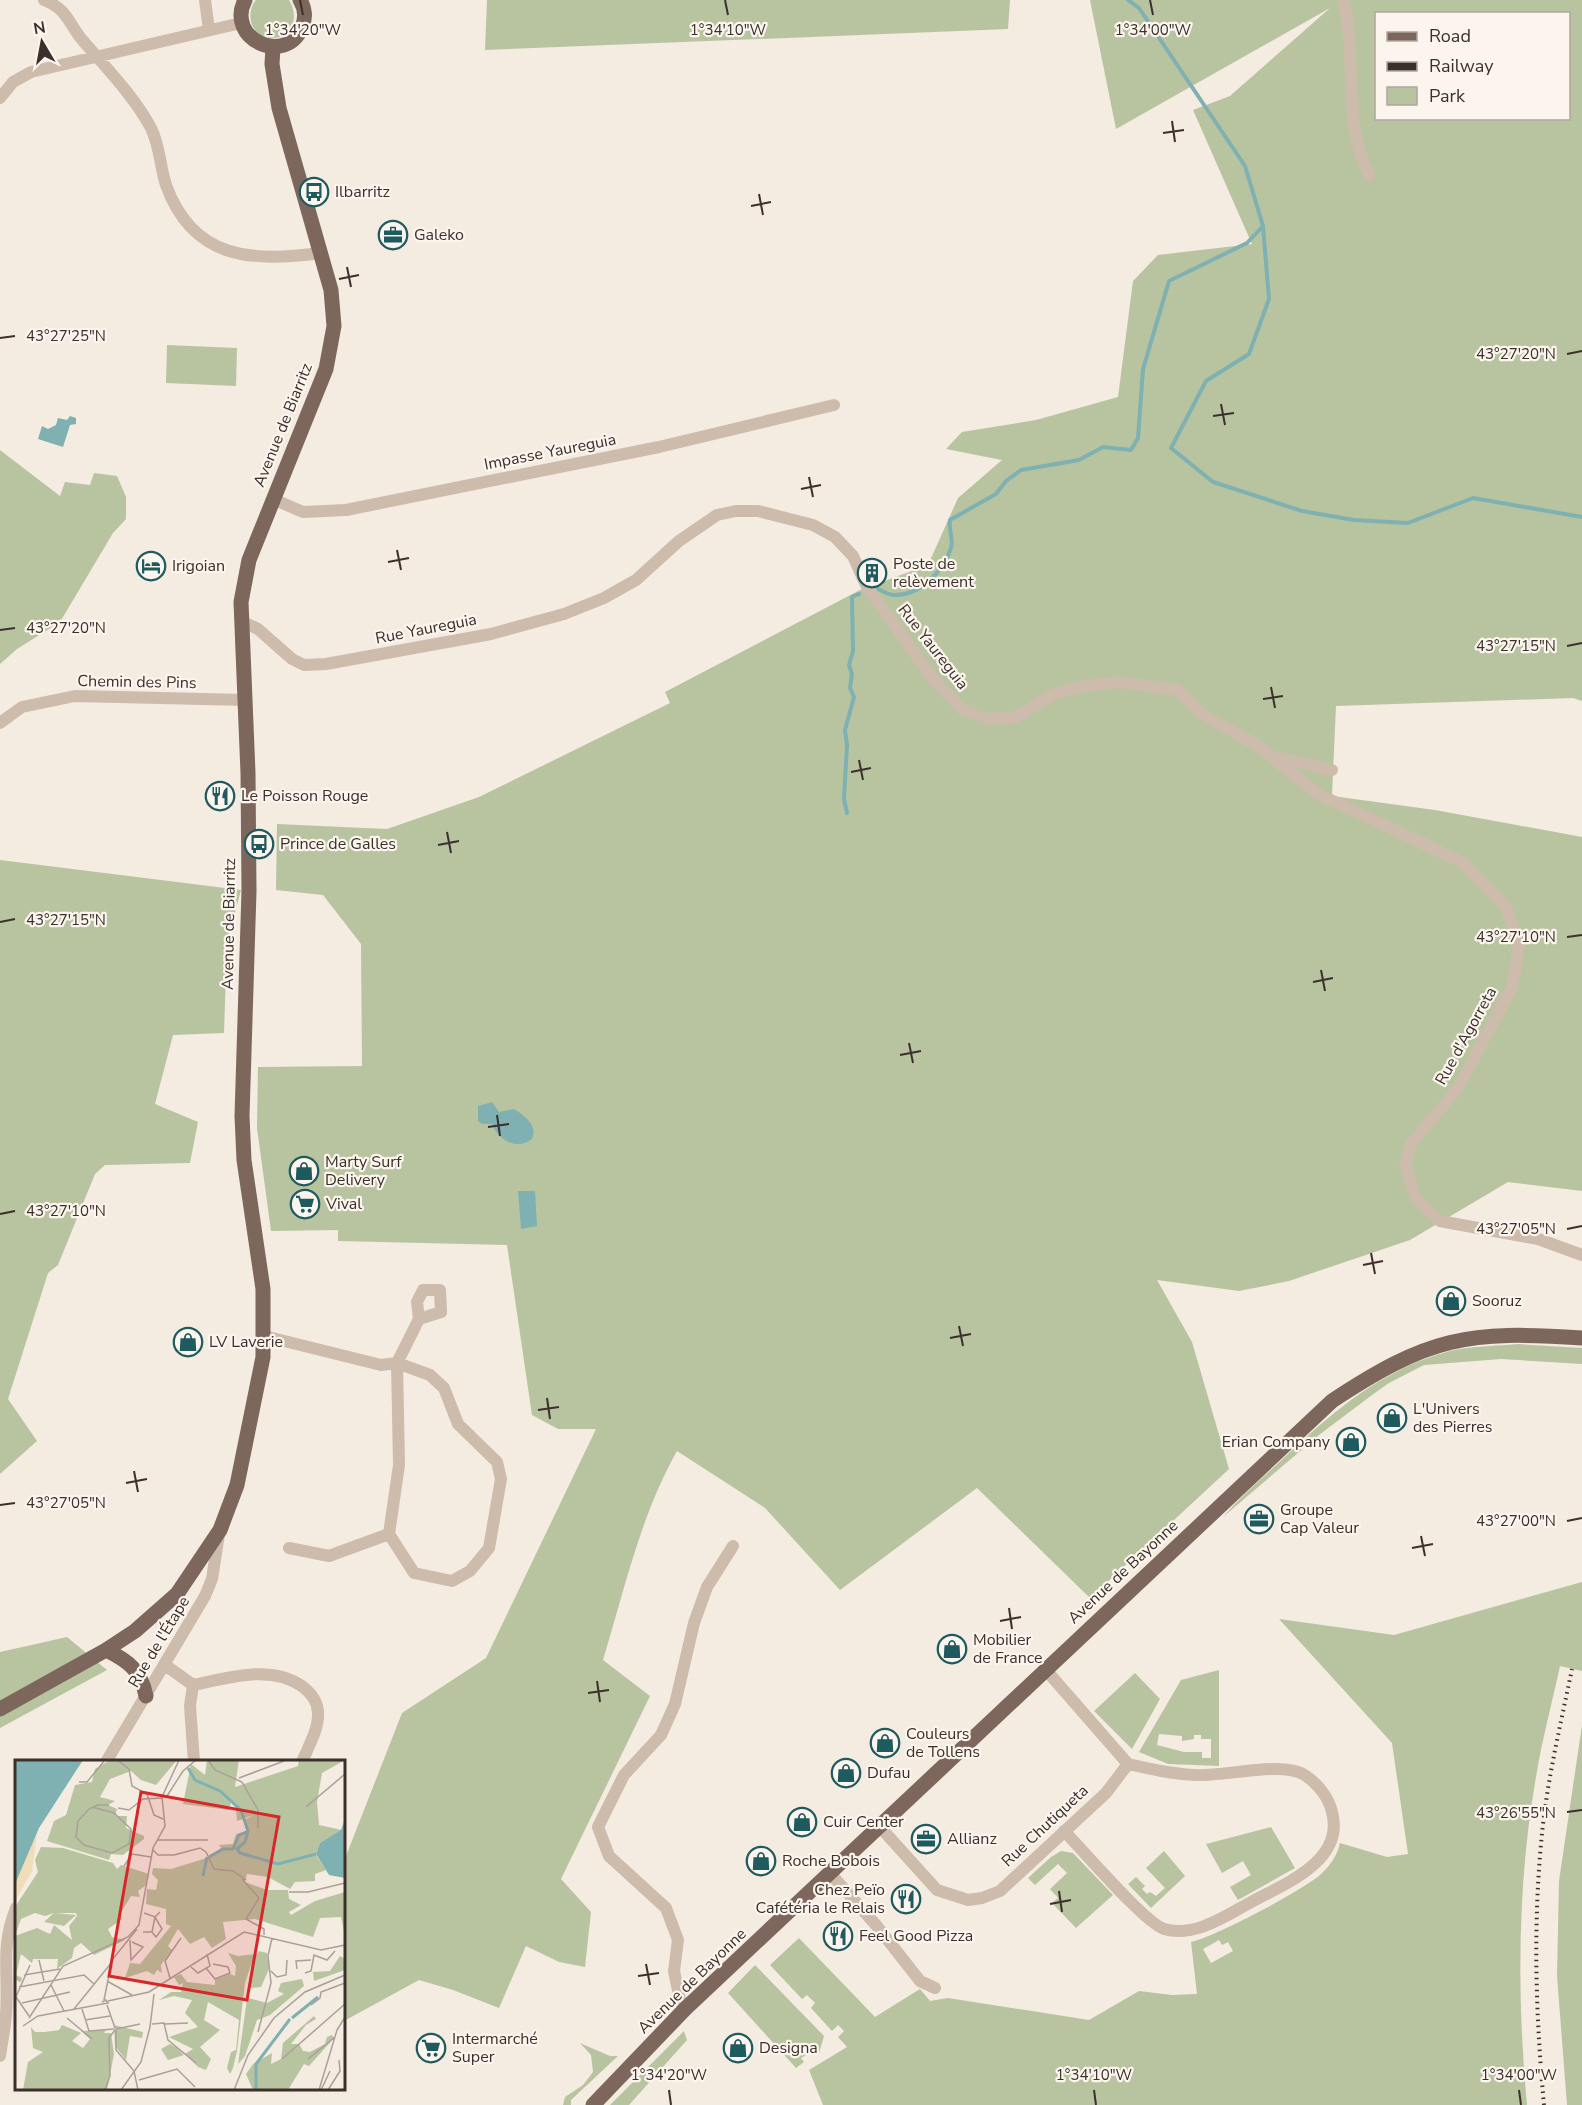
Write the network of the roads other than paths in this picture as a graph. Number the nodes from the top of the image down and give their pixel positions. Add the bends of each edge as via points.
1 (44, 0) edge
2 (205, 0) edge
3 (245, 0) edge
4 (300, 0) edge
5 (1343, 0) edge
6 (241, 23) junction
7 (209, 30) junction
8 (273, 47) junction
9 (98, 56) junction
10 (0, 98) edge
11 (1369, 174) dead end
12 (321, 253) junction
13 (834, 405) dead end
14 (273, 499) junction
15 (241, 621) junction
16 (1178, 690) joint
17 (245, 700) junction
18 (0, 723) edge
19 (1271, 756) junction
20 (1332, 770) dead end
21 (1582, 1255) edge
22 (419, 1319) dead end
23 (264, 1336) junction
24 (1582, 1338) edge
25 (397, 1363) junction
26 (220, 1530) junction
27 (389, 1534) junction
28 (733, 1546) dead end
29 (289, 1548) dead end
30 (106, 1650) junction
31 (165, 1665) junction
32 (1046, 1670) junction
33 (193, 1685) junction
34 (146, 1696) junction
35 (0, 1709) edge
36 (107, 1760) edge
37 (194, 1760) edge
38 (302, 1760) edge
39 (1128, 1764) junction
40 (880, 1827) junction
41 (1064, 1831) junction
42 (830, 1873) junction
43 (15, 1910) edge
44 (1, 1945) edge
45 (15, 1975) edge
46 (5, 1981) junction
47 (935, 1988) dead end
48 (11, 1997) edge
49 (685, 2010) junction
50 (0, 2056) edge
51 (593, 2105) edge

1 - 9 street via 66,13 82,40
2 - 7 street
3 - 6 main road
4 - 8 main road via 305,14 299,33 283,46
5 - 11 street via 1358,151
6 - 7 street
6 - 8 main road via 253,41
7 - 9 street
8 - 12 main road, Avenue de Biarritz via 279,108
9 - 10 street via 31,72 14,82
9 - 12 street via 146,120 158,144 175,206 192,229 211,245 235,254
12 - 14 main road, Avenue de Biarritz via 333,303 330,352
13 - 14 street, Impasse Yaureguia via 658,447 346,510 303,512
14 - 15 main road, Avenue de Biarritz via 249,560
15 - 16 street, Rue Yaureguia via 258,629 304,665 491,634 533,625 604,598 636,580 702,523 717,515 758,511 813,525 835,537 853,556 866,585 932,678 962,709 987,719 1016,717 1054,694 1111,683
15 - 17 main road, Avenue de Biarritz
16 - 19 street, Rue d'Agorreta via 1202,714
17 - 18 street, Chemin des Pins via 75,696 22,707
17 - 23 main road, Avenue de Biarritz via 249,891 242,1116 244,1160 263,1289
19 - 20 street, Rue d'Agorreta
19 - 21 street, Rue d'Agorreta via 1318,794 1462,862 1506,907 1519,946 1512,987 1458,1088 1411,1144 1405,1165 1416,1199 1440,1221 1538,1239
22 - 25 street
23 - 25 street via 381,1365
23 - 26 main road, Avenue de Biarritz via 244,1459
24 - 32 main road, Avenue de Bayonne via 1480,1336 1438,1344 1380,1369 1328,1404
25 - 27 street via 399,1465
25 - 27 street via 430,1375 444,1388 458,1424 497,1462 501,1479 489,1548 470,1571 452,1581 414,1574
26 - 30 main road, Avenue de Biarritz via 177,1594 135,1631
26 - 31 street, Rue de l'Étape via 212,1579
27 - 29 street via 329,1556
28 - 49 street via 704,1596 675,1704 661,1735 624,1775 598,1827 609,1856 666,1908 678,1940 674,1971
30 - 34 main road via 136,1669
30 - 35 main road, Avenue de Biarritz
31 - 33 street
31 - 34 street, Rue de l'Étape
32 - 39 street
32 - 40 main road, Avenue de Bayonne
33 - 37 street via 190,1706
33 - 38 street via 257,1674 273,1674 296,1683 309,1692 318,1713
34 - 36 street, Rue de l'Étape
39 - 41 street, Rue Chutiqueta via 1106,1793
39 - 41 street via 1195,1775 1286,1769 1305,1775 1331,1806 1335,1831 1321,1859 1297,1879 1204,1926 1185,1931 1163,1928 1130,1901
40 - 41 street, Rue Chutiqueta via 937,1890 968,1900 1000,1891
40 - 42 main road, Avenue de Bayonne
42 - 47 street via 920,1981
42 - 49 main road, Avenue de Bayonne
43 - 44 street
44 - 46 street
45 - 46 street
46 - 48 street
48 - 50 street
49 - 51 main road, Avenue de Bayonne

